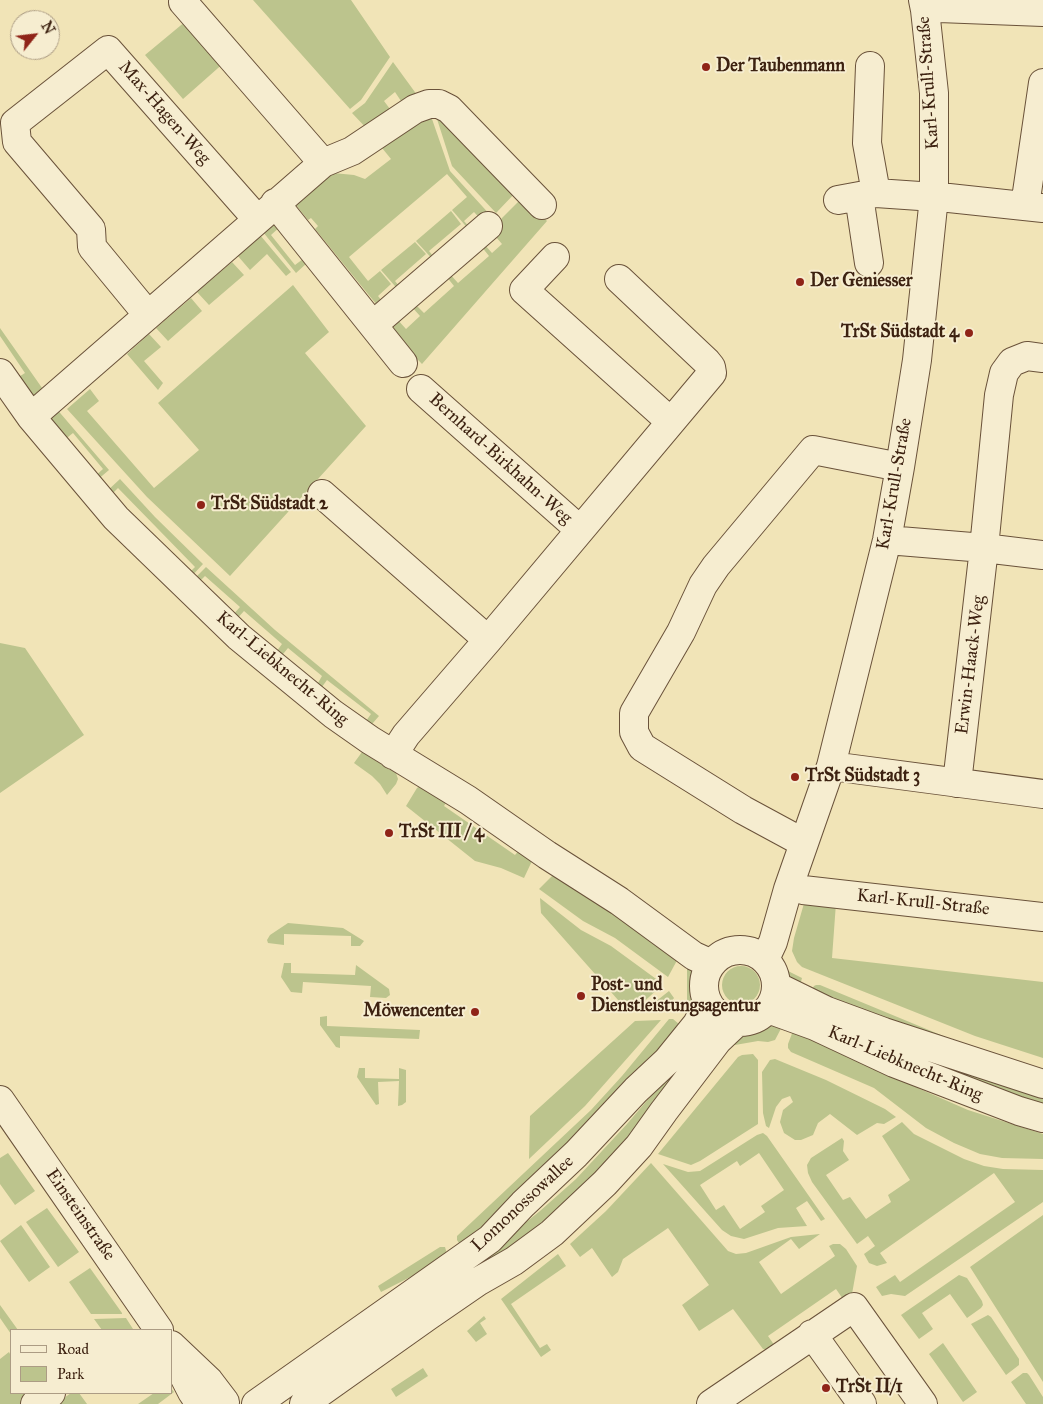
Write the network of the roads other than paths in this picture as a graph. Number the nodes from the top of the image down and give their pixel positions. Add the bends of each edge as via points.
1 (183, 2) dead end
2 (924, 5) edge
3 (1043, 12) edge
4 (870, 66) dead end
5 (1043, 83) edge
6 (323, 163) junction
7 (858, 196) junction
8 (934, 197) junction
9 (542, 205) dead end
10 (1034, 207) edge
11 (266, 211) junction
12 (488, 226) dead end
13 (555, 257) dead end
14 (869, 263) dead end
15 (619, 279) dead end
16 (148, 315) junction
17 (373, 325) junction
18 (1043, 358) edge
19 (403, 363) dead end
20 (0, 373) edge
21 (421, 389) dead end
22 (31, 417) junction
23 (671, 422) junction
24 (900, 467) junction
25 (322, 494) dead end
26 (580, 530) junction
27 (887, 540) junction
28 (984, 548) junction
29 (1043, 555) edge
30 (488, 640) junction
31 (393, 755) junction
32 (831, 766) junction
33 (957, 783) junction
34 (1043, 794) edge
35 (804, 843) junction
36 (796, 889) junction
37 (1043, 917) edge
38 (736, 957) junction
39 (772, 998) junction
40 (708, 1003) junction
41 (737, 1022) junction
42 (1043, 1084) edge
43 (2, 1108) edge
44 (1043, 1118) edge
45 (151, 1327) edge
46 (812, 1334) junction
47 (172, 1346) edge
48 (172, 1353) edge
49 (50, 1394) edge
50 (216, 1403) edge
51 (35, 1404) edge
52 (255, 1404) edge
53 (304, 1404) edge
54 (712, 1404) edge
55 (862, 1404) edge
56 (923, 1404) edge

1 - 6 street
2 - 3 street
2 - 8 street, Karl-Krull-Straße via 934,94
4 - 7 street via 867,142
5 - 10 street
6 - 9 street via 352,151 415,109 439,104 449,109
6 - 11 street
7 - 8 street
7 - 14 street
8 - 10 street
8 - 24 street, Karl-Krull-Straße via 917,360
11 - 16 street
11 - 16 street, Max-Hagen-Weg via 108,50 15,123 17,142 91,229 92,247
11 - 17 street, Max-Hagen-Weg
12 - 17 street
13 - 23 street via 524,290
15 - 23 street, Bernhard-Birkhahn-Weg via 711,368 709,378
16 - 22 street
17 - 19 street, Max-Hagen-Weg
18 - 28 street, Erwin-Haack-Weg via 1027,356 1012,362 1004,373
20 - 22 street, Karl-Liebknecht-Ring
21 - 26 street, Bernhard-Birkhahn-Weg
22 - 31 street, Karl-Liebknecht-Ring via 116,518 239,637 333,714
23 - 26 street, Bernhard-Birkhahn-Weg
24 - 27 street, Karl-Krull-Straße
24 - 35 street via 813,450 703,584 681,632 634,713 634,732 642,746 743,810
25 - 30 street
26 - 30 street, Bernhard-Birkhahn-Weg
27 - 28 street
27 - 32 street, Karl-Krull-Straße
28 - 29 street
28 - 33 street, Erwin-Haack-Weg
30 - 31 street, Bernhard-Birkhahn-Weg via 406,735
31 - 38 street, Karl-Liebknecht-Ring via 619,901 664,918
32 - 33 street
32 - 35 street, Karl-Krull-Straße
33 - 34 street
35 - 36 street, Karl-Krull-Straße
36 - 37 street, Karl-Krull-Straße
36 - 38 street, Karl-Krull-Straße via 773,942
38 - 39 street via 774,972
38 - 40 street via 704,979
39 - 41 street, Lomonossowallee via 754,1019
39 - 42 street, Karl-Liebknecht-Ring via 827,1011
39 - 44 street, Karl-Liebknecht-Ring via 815,1026 894,1063 1019,1112
40 - 41 street via 720,1016
40 - 52 street, Lomonossowallee via 697,1024 667,1061 490,1239
41 - 53 street, Lomonossowallee via 718,1040 639,1146 552,1233
43 - 45 street, Einsteinstraße
46 - 54 street
46 - 55 street
46 - 56 street via 854,1307
47 - 50 street via 208,1380
48 - 50 street via 192,1392
49 - 51 street
50 - 52 street, Lomonossowallee via 239,1400

